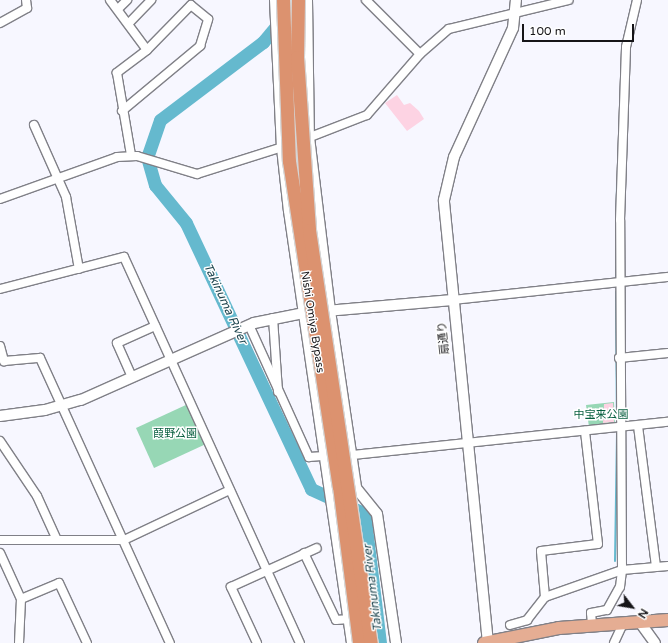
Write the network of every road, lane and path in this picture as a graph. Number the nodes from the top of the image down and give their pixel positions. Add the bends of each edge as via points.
1 (26, 0) edge
2 (110, 0) edge
3 (127, 0) edge
4 (151, 0) edge
5 (298, 0) edge
6 (307, 0) edge
7 (366, 0) edge
8 (516, 0) edge
9 (569, 0) edge
10 (637, 0) edge
11 (278, 2) edge
12 (118, 9) junction
13 (516, 12) junction
14 (0, 23) edge
15 (130, 23) junction
16 (147, 50) junction
17 (420, 54) junction
18 (122, 111) junction
19 (34, 125) dead end
20 (309, 137) junction
21 (282, 148) junction
22 (134, 156) junction
23 (57, 180) junction
24 (0, 199) edge
25 (79, 269) junction
26 (668, 277) edge
27 (619, 282) junction
28 (0, 289) edge
29 (452, 300) junction
30 (330, 311) junction
31 (303, 313) junction
32 (273, 318) junction
33 (155, 326) junction
34 (246, 326) junction
35 (0, 346) edge
36 (668, 353) edge
37 (620, 358) junction
38 (171, 360) junction
39 (132, 377) junction
40 (278, 392) junction
41 (61, 406) junction
42 (0, 416) edge
43 (668, 422) edge
44 (638, 426) junction
45 (620, 428) junction
46 (586, 431) junction
47 (0, 441) edge
48 (467, 442) junction
49 (352, 455) junction
50 (324, 456) junction
51 (230, 490) junction
52 (0, 540) edge
53 (57, 540) junction
54 (124, 540) junction
55 (317, 548) dead end
56 (0, 553) edge
57 (304, 553) junction
58 (668, 566) edge
59 (656, 567) junction
60 (622, 570) junction
61 (268, 571) junction
62 (545, 596) junction
63 (21, 599) junction
64 (349, 619) junction
65 (668, 620) edge
66 (639, 621) junction
67 (624, 622) junction
68 (592, 624) junction
69 (510, 625) dead end
70 (20, 643) edge
71 (87, 643) edge
72 (170, 643) edge
73 (257, 643) edge
74 (300, 643) edge
75 (352, 643) edge
76 (359, 643) edge
77 (370, 643) edge
78 (396, 643) edge
79 (487, 643) edge
80 (614, 643) edge
81 (655, 643) edge

1 - 14 street via 27,8
2 - 12 street
3 - 12 street
4 - 15 street
5 - 77 highway, Nishi Omiya Bypass, bridge via 297,57 308,230
6 - 20 street
7 - 17 street
8 - 13 street, 扇通り
9 - 13 street
10 - 27 street via 626,47
11 - 21 street via 276,41
11 - 76 highway, Nishi Omiya Bypass, bridge via 289,161 339,486
12 - 15 street
13 - 17 street via 449,29
13 - 29 street, 扇通り via 507,42 447,182 445,221
15 - 16 street
16 - 18 street via 117,73
16 - 18 street via 192,5 208,19 200,46
17 - 20 street via 367,115
18 - 22 street
19 - 23 street
20 - 21 street
20 - 30 street
21 - 22 street via 197,174
21 - 31 street
22 - 23 street
23 - 24 street
23 - 25 street via 66,197
25 - 28 street
25 - 33 street via 124,257
26 - 27 street
27 - 29 street
27 - 37 street
29 - 30 street
29 - 48 street, 扇通り
30 - 31 street
30 - 49 street
31 - 32 street
31 - 50 street
32 - 34 street
32 - 40 street
33 - 38 street
33 - 39 street via 117,343
34 - 38 street
34 - 40 street
35 - 41 street via 4,361 40,358
36 - 37 street
37 - 45 street
38 - 39 street
38 - 51 street
39 - 41 street
40 - 50 street via 309,457
41 - 42 street
41 - 54 street
43 - 44 street
44 - 45 street
44 - 59 street
45 - 46 street
45 - 60 street
46 - 48 street
46 - 62 street via 598,544 540,552
47 - 53 street via 37,496
48 - 49 street
48 - 79 street, 扇通り
49 - 78 street via 356,488 377,514
50 - 64 street
51 - 54 street
51 - 61 street
52 - 53 street
53 - 54 street
54 - 72 street
55 - 57 street
56 - 63 street
57 - 61 street
57 - 64 street via 336,620
58 - 59 street
59 - 60 street
60 - 62 street
60 - 68 street via 620,587 614,599 607,610 591,613
61 - 73 street via 231,587
61 - 74 street
62 - 69 street via 527,620
63 - 70 street
63 - 71 street via 58,583
64 - 75 street
65 - 66 main road
66 - 67 main road
66 - 81 street
67 - 68 main road
67 - 80 street
68 - 79 main road

